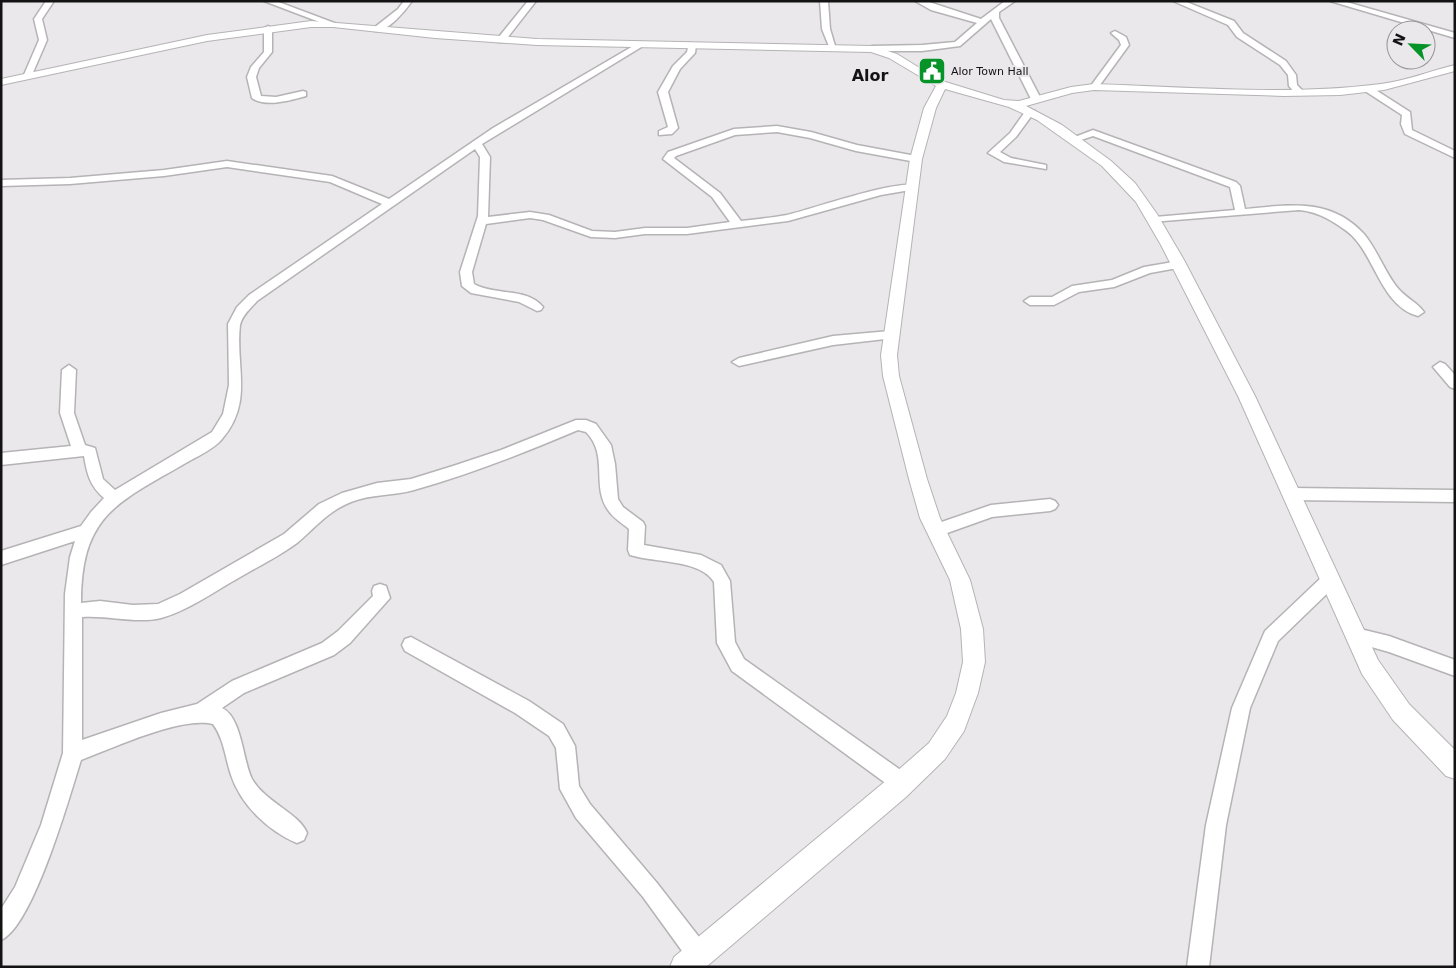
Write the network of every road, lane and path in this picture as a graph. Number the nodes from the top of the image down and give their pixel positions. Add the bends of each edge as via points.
1 (50, 1) edge
2 (408, 1) edge
3 (532, 1) edge
4 (824, 1) edge
5 (919, 1) edge
6 (1011, 1) edge
7 (1177, 1) edge
8 (1334, 1) edge
9 (270, 2) edge
10 (995, 11) junction
11 (984, 20) junction
12 (996, 21) junction
13 (333, 24) junction
14 (268, 28) junction
15 (378, 29) junction
16 (1115, 33) dead end
17 (1455, 36) edge
18 (501, 40) junction
19 (640, 44) junction
20 (692, 45) junction
21 (833, 47) junction
22 (872, 49) junction
23 (1455, 68) edge
24 (27, 77) junction
25 (1, 82) edge
26 (942, 84) junction
27 (1094, 87) junction
28 (1368, 90) junction
29 (1299, 92) junction
30 (303, 94) dead end
31 (1036, 99) junction
32 (1012, 104) junction
33 (1037, 116) junction
34 (662, 133) dead end
35 (1072, 140) junction
36 (476, 144) junction
37 (1455, 155) edge
38 (916, 159) junction
39 (1042, 167) dead end
40 (1, 183) edge
41 (912, 187) junction
42 (390, 203) junction
43 (1241, 213) junction
44 (481, 220) junction
45 (1154, 220) junction
46 (738, 225) junction
47 (1179, 265) junction
48 (1030, 301) dead end
49 (537, 307) dead end
50 (1418, 312) dead end
51 (890, 335) junction
52 (739, 362) dead end
53 (1440, 367) dead end
54 (69, 370) dead end
55 (1455, 384) edge
56 (79, 450) junction
57 (1, 460) edge
58 (1291, 494) junction
59 (1455, 496) edge
60 (114, 498) junction
61 (1050, 505) dead end
62 (86, 531) junction
63 (936, 531) junction
64 (1, 558) edge
65 (1330, 580) junction
66 (380, 591) dead end
67 (73, 611) junction
68 (1356, 636) junction
69 (411, 645) dead end
70 (1455, 668) edge
71 (201, 712) junction
72 (74, 754) junction
73 (1455, 767) edge
74 (902, 783) junction
75 (297, 834) dead end
76 (1, 929) edge
77 (691, 960) edge
78 (1198, 967) edge

1 - 24 street via 38,19 43,40
2 - 15 street via 401,11
3 - 18 street
4 - 21 street via 826,29
5 - 11 street via 934,8
6 - 10 street
7 - 29 street via 1231,22 1240,35 1283,64 1292,75 1292,86
8 - 17 street
9 - 13 street
10 - 11 street
10 - 12 street
11 - 12 street
11 - 22 street via 957,44
12 - 31 street
13 - 14 main road
13 - 15 main road
14 - 24 main road
14 - 30 street via 268,52 258,60 253,70 252,81 257,98 276,100
15 - 18 main road
16 - 27 street via 1123,38 1125,44
18 - 19 main road
19 - 20 main road
19 - 36 street via 535,105
20 - 21 main road
20 - 34 street via 691,53 676,68 663,92 672,128
21 - 22 main road
22 - 26 main road via 893,56
23 - 28 main road
24 - 25 main road
26 - 32 main road
26 - 38 main road via 930,108
27 - 29 main road
27 - 31 main road
28 - 29 main road
28 - 37 street via 1407,114 1408,132
31 - 32 main road
31 - 33 main road
32 - 33 main road
33 - 35 main road
33 - 39 street via 993,153 1008,160
35 - 43 street via 1093,133 1232,184
35 - 45 main road via 1112,169
36 - 42 street
36 - 44 street via 485,157
38 - 41 main road
38 - 46 street via 778,129 734,132 672,154 668,159 716,195
40 - 42 street via 70,181 234,164 332,179
41 - 46 street via 880,192 788,218
41 - 51 main road
42 - 60 street via 253,298 241,310 234,324 236,385 230,414 217,436
43 - 45 street
43 - 50 street via 1308,207 1334,217 1359,237 1393,293 1403,304
44 - 46 street via 530,214 544,216 580,231 614,235
44 - 49 street via 466,272 468,286 523,299
45 - 47 main road
47 - 48 street via 1148,270 1114,283 1076,289 1054,301
47 - 58 main road via 1225,352
51 - 52 street via 845,338
51 - 63 main road via 890,376
53 - 55 street
54 - 56 street via 67,413
56 - 57 street
56 - 60 street via 90,452 96,480
58 - 59 street
58 - 65 main road
60 - 62 street
61 - 63 street via 991,512
62 - 64 street
62 - 67 street via 78,557
63 - 74 main road via 960,580 972,629 974,662 956,723 937,751
65 - 68 main road
65 - 78 street via 1271,636 1241,708 1216,825
66 - 71 street via 382,598 328,649 238,687
67 - 72 street
67 - 74 street via 100,608 159,611 290,539 324,508 347,497 411,485 506,454 576,425 585,425 592,427 601,439 609,458 609,495 613,506 637,526 636,550 700,562 715,570 722,581 726,643 738,666
68 - 70 street via 1399,647
68 - 73 main road via 1370,667 1401,712
69 - 77 street via 522,707 556,730 566,746 570,789 583,811 650,890
71 - 72 street via 162,722
71 - 75 street via 219,716 229,728 244,783 257,804
72 - 76 street via 23,894
74 - 77 main road

